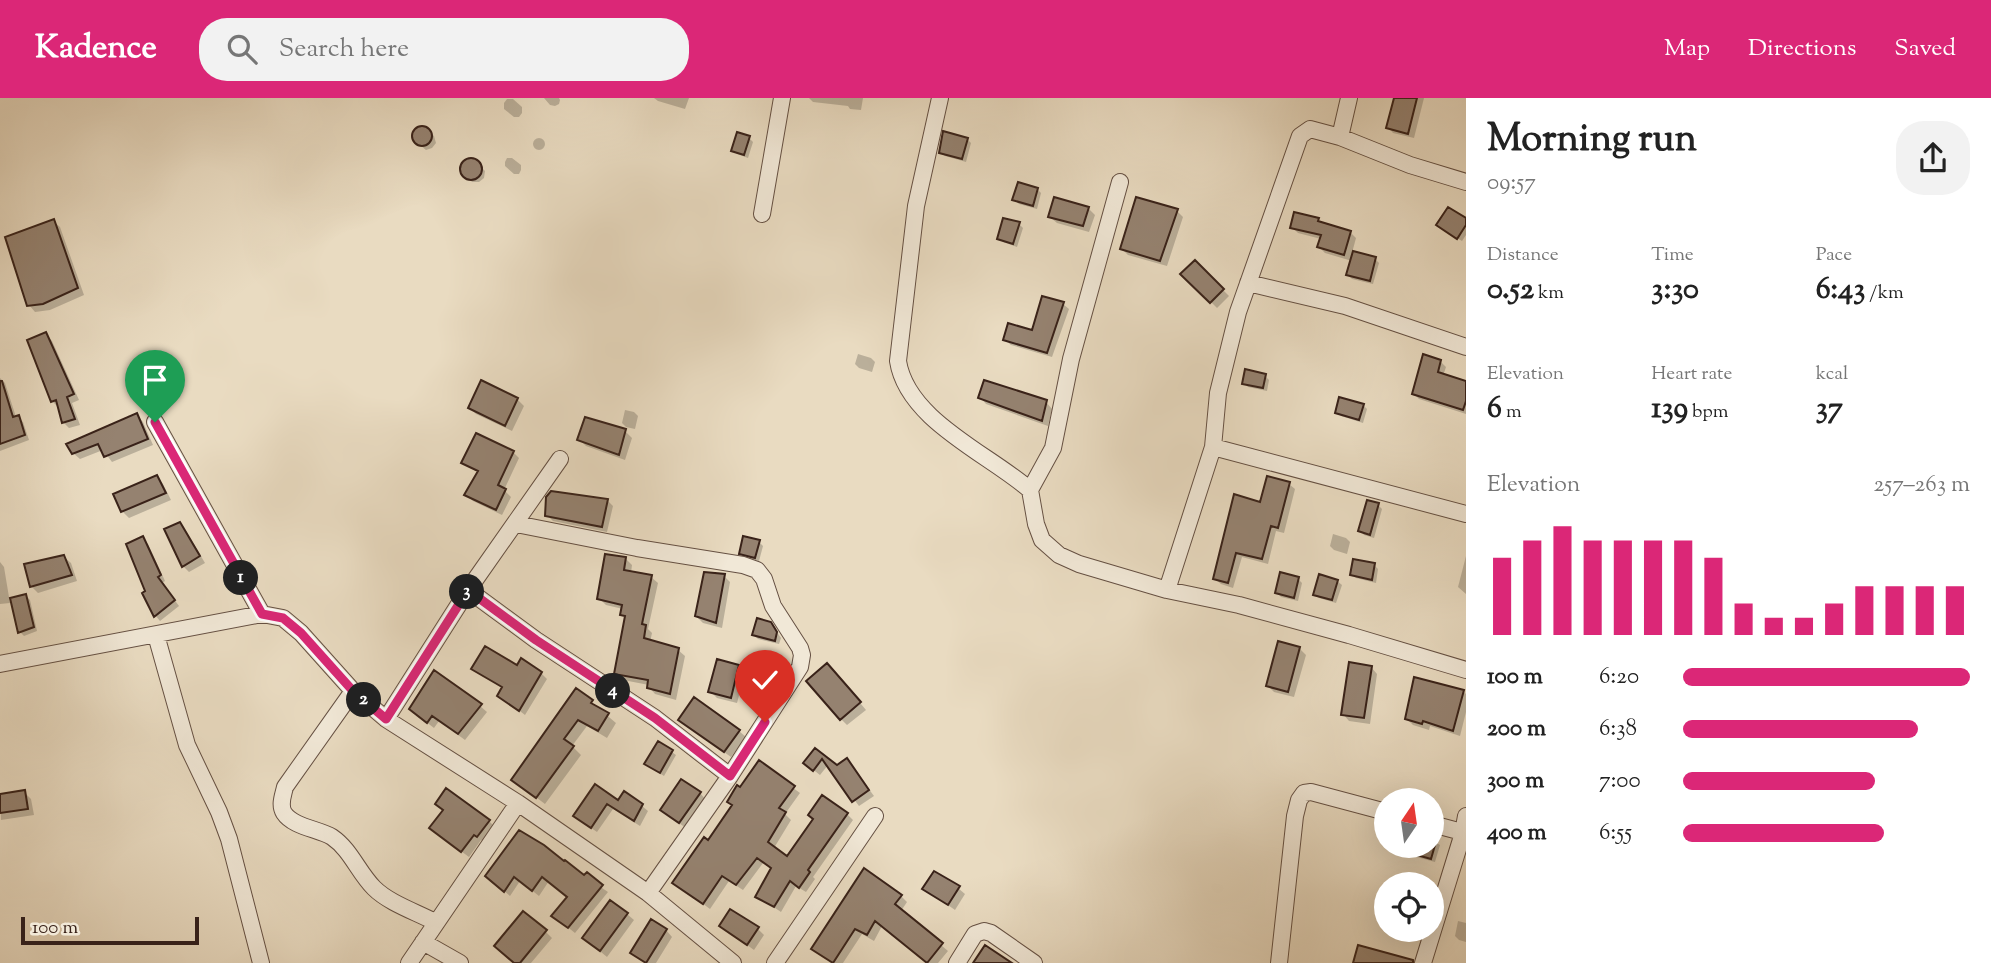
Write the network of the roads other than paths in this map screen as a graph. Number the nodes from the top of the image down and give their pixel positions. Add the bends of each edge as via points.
1 (782, 98) edge
2 (940, 98) edge
3 (1349, 98) edge
4 (1340, 137) junction
5 (1120, 182) dead end
6 (1466, 182) edge
7 (762, 214) dead end
8 (1248, 284) junction
9 (1466, 347) edge
10 (155, 422) dead end
11 (1213, 447) junction
12 (560, 459) dead end
13 (1030, 489) junction
14 (1466, 514) edge
15 (516, 524) junction
16 (468, 590) junction
17 (1167, 590) junction
18 (262, 614) junction
19 (156, 635) junction
20 (0, 664) edge
21 (1466, 670) edge
22 (353, 691) junction
23 (386, 719) junction
24 (730, 776) junction
25 (518, 803) junction
26 (1374, 809) edge
27 (875, 816) dead end
28 (1466, 816) edge
29 (1444, 827) edge
30 (1465, 833) edge
31 (649, 893) junction
32 (435, 922) junction
33 (423, 942) junction
34 (261, 963) edge
35 (409, 963) edge
36 (460, 963) edge
37 (733, 963) edge
38 (775, 963) edge
39 (957, 963) edge
40 (1034, 963) edge
41 (1279, 963) edge
42 (1423, 963) edge

1 - 7 street
2 - 13 street via 916,206 900,376 933,418
3 - 4 street
4 - 6 street
4 - 8 street via 1310,129 1300,136
5 - 13 street via 1071,359 1053,449
8 - 9 street via 1345,306
8 - 11 street via 1218,393
10 - 18 street
11 - 14 street
11 - 17 street
12 - 15 street
13 - 17 street via 1035,524 1048,548 1079,564
15 - 16 street
15 - 24 street via 757,569 802,655 800,667
16 - 23 street
16 - 24 street via 655,718
17 - 21 street
18 - 19 street
18 - 22 street via 283,618 301,633
19 - 20 street
19 - 34 street via 187,746 229,839
22 - 23 street
22 - 32 street via 285,787 282,812 289,820 342,845 380,893
23 - 25 street
24 - 31 street
25 - 31 street
25 - 32 street
26 - 41 street via 1311,792 1299,800
27 - 38 street
28 - 30 street
29 - 30 street
30 - 42 street
31 - 37 street
32 - 33 street
33 - 35 street
33 - 36 street
39 - 40 street via 975,934 984,931

